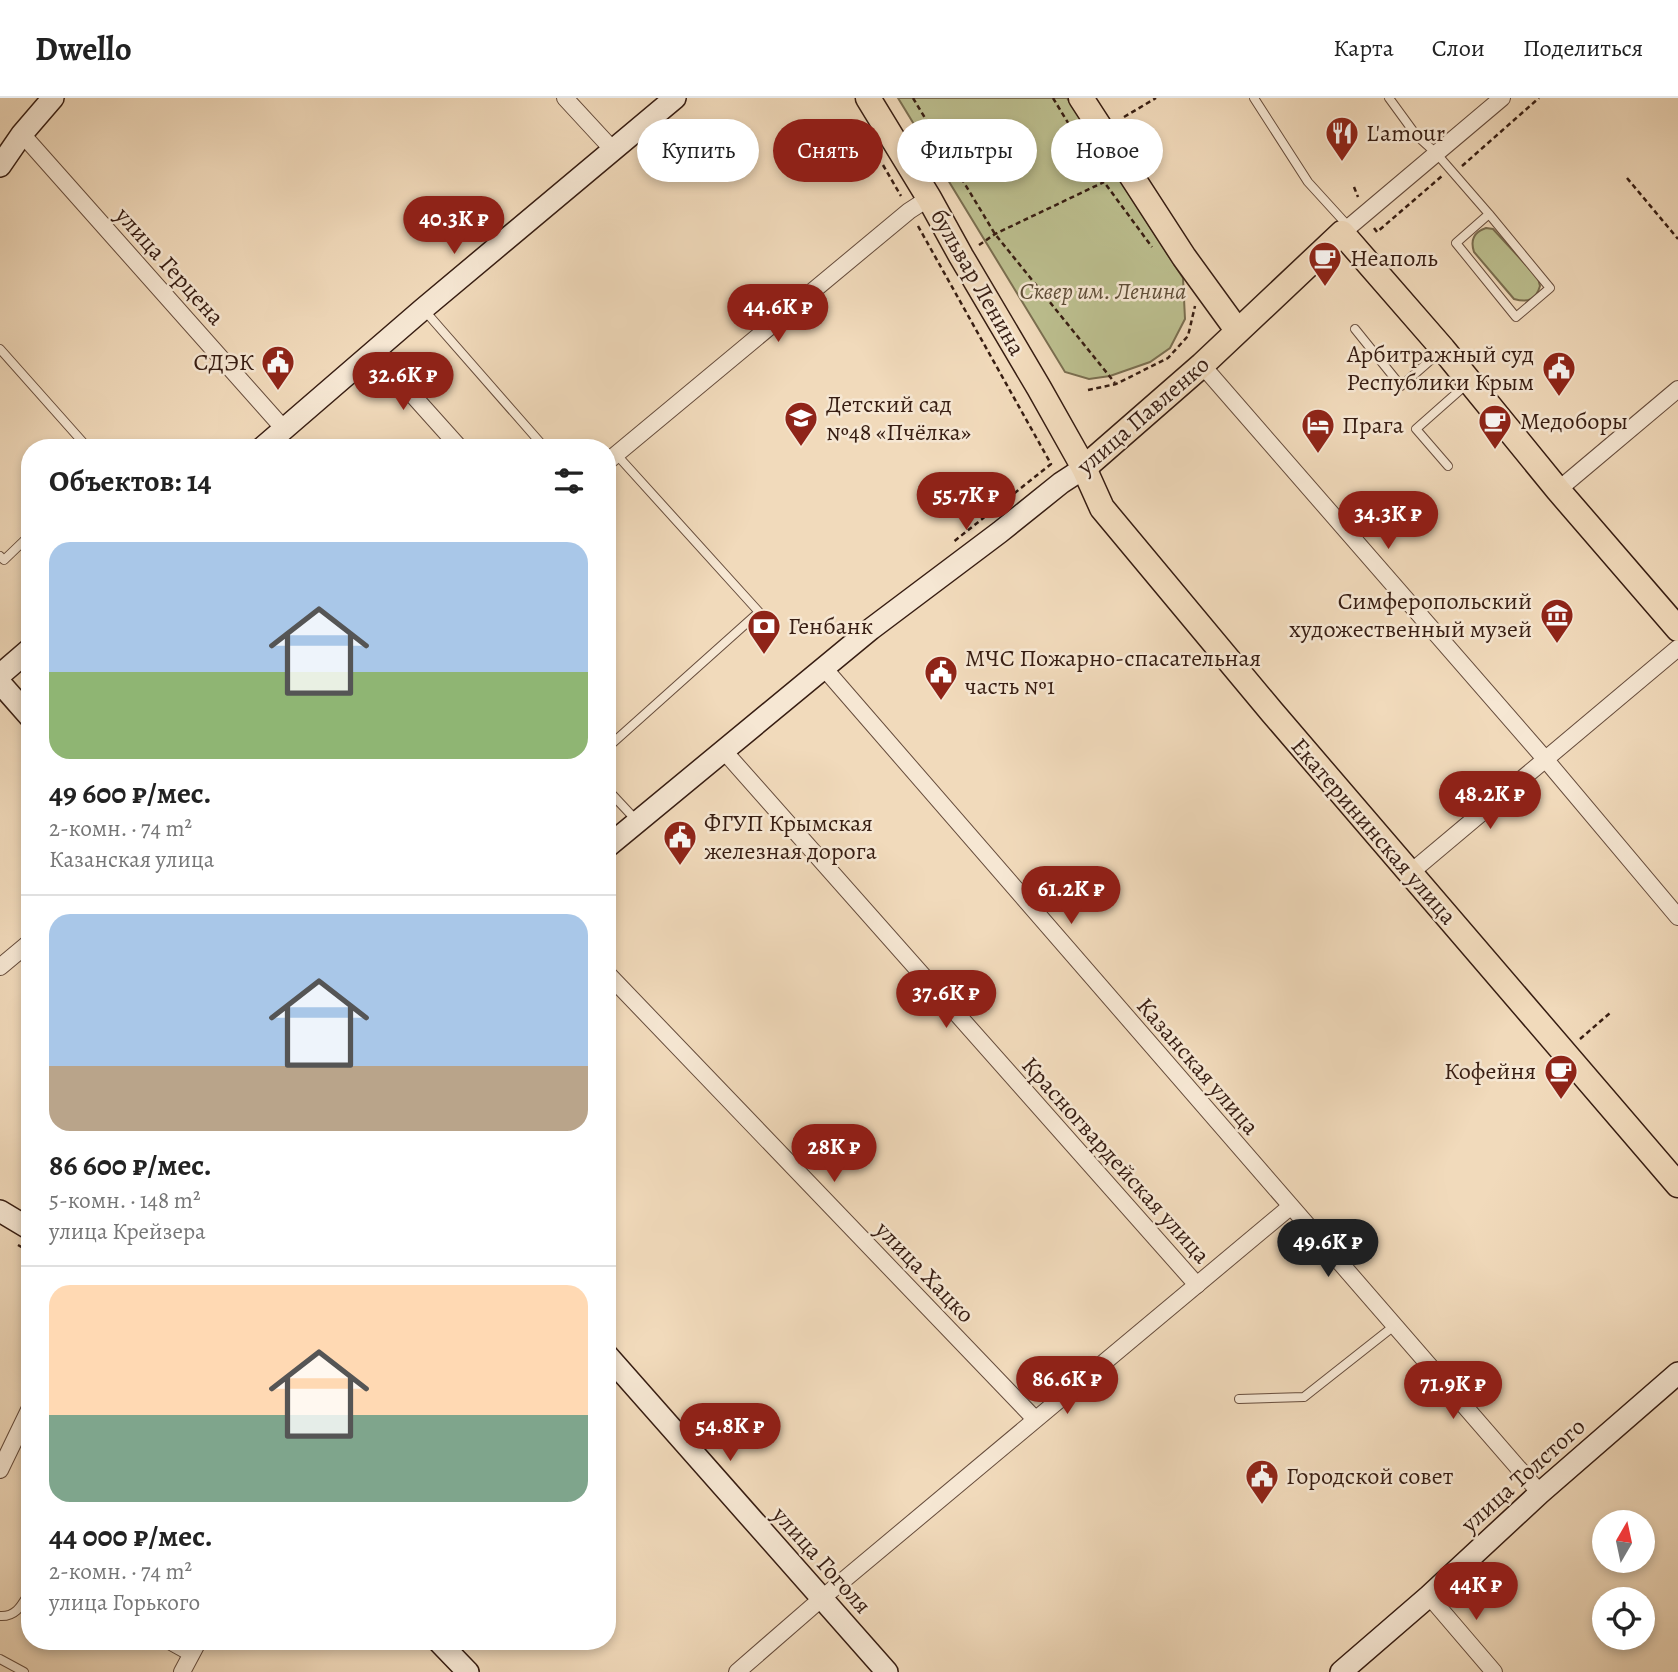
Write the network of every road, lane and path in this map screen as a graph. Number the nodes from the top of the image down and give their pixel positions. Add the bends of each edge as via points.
1 (53, 98) edge
2 (565, 98) edge
3 (676, 98) edge
4 (868, 98) edge
5 (913, 98) edge
6 (1053, 98) edge
7 (1081, 98) edge
8 (1156, 98) edge
9 (1254, 98) edge
10 (1389, 98) edge
11 (1502, 98) edge
12 (1124, 117) dead end
13 (1066, 119) edge
14 (22, 134) junction
15 (613, 150) junction
16 (1436, 153) junction
17 (0, 166) edge
18 (884, 166) dead end
19 (1627, 178) dead end
20 (1104, 182) joint
21 (919, 205) junction
22 (1489, 214) junction
23 (1345, 230) junction
24 (995, 234) junction
25 (1678, 239) edge
26 (1154, 250) dead end
27 (961, 256) junction
28 (1195, 306) dead end
29 (423, 309) junction
30 (1355, 329) dead end
31 (1237, 330) junction
32 (0, 349) edge
33 (1443, 349) junction
34 (374, 352) junction
35 (1202, 365) junction
36 (1471, 381) junction
37 (1116, 384) junction
38 (1678, 389) edge
39 (1088, 390) dead end
40 (284, 429) junction
41 (80, 439) edge
42 (272, 439) edge
43 (452, 439) edge
44 (537, 439) edge
45 (616, 455) edge
46 (616, 462) edge
47 (1448, 466) dead end
48 (1084, 468) junction
49 (1558, 490) junction
50 (21, 544) edge
51 (943, 550) dead end
52 (0, 556) edge
53 (1678, 629) edge
54 (1678, 648) edge
55 (21, 656) edge
56 (824, 668) junction
57 (0, 674) edge
58 (0, 683) edge
59 (21, 707) edge
60 (616, 740) edge
61 (724, 751) junction
62 (1546, 760) junction
63 (616, 799) edge
64 (638, 822) junction
65 (616, 840) edge
66 (1410, 873) junction
67 (1678, 917) edge
68 (21, 950) edge
69 (0, 967) edge
70 (616, 982) edge
71 (1610, 1013) dead end
72 (1564, 1053) junction
73 (1678, 1185) edge
74 (1290, 1208) junction
75 (0, 1211) edge
76 (21, 1224) edge
77 (1197, 1285) junction
78 (1394, 1326) junction
79 (616, 1365) edge
80 (1678, 1373) edge
81 (1239, 1399) dead end
82 (1035, 1419) junction
83 (21, 1431) edge
84 (0, 1469) edge
85 (1540, 1493) junction
86 (1429, 1596) junction
87 (821, 1599) junction
88 (21, 1606) edge
89 (0, 1616) edge
90 (177, 1650) edge
91 (194, 1650) edge
92 (447, 1650) edge
93 (190, 1657) junction
94 (0, 1659) edge
95 (24, 1672) edge
96 (183, 1672) edge
97 (468, 1672) edge
98 (737, 1672) edge
99 (887, 1672) edge
100 (1341, 1672) edge
101 (1494, 1672) edge

1 - 14 main road
2 - 15 street
3 - 15 main road
4 - 21 main road, бульвар Ленина
5 - 24 path
6 - 13 path
7 - 31 main road
8 - 12 path
9 - 23 lane
10 - 16 lane via 1416,135
11 - 16 street, улица Павленко
14 - 17 main road
14 - 40 street, улица Герцена
15 - 29 main road
16 - 22 lane
16 - 23 street, улица Павленко
18 - 21 path
19 - 25 path
20 - 24 path
20 - 26 path
21 - 27 main road, бульвар Ленина
21 - 45 street
21 - 51 path via 1051,464
22 - 22 lane via 1456,243 1516,317 1550,288
23 - 31 main road, улица Павленко
23 - 33 main road
24 - 27 path
24 - 37 path
27 - 48 main road, бульвар Ленина
28 - 37 path via 1188,337 1168,358
29 - 34 main road
29 - 44 lane
30 - 33 lane via 1401,386
31 - 35 main road, улица Павленко
32 - 41 lane
33 - 36 main road
34 - 40 main road
34 - 43 street
35 - 48 main road, улица Павленко
35 - 62 street
36 - 47 lane via 1416,429
36 - 49 main road
37 - 39 path
38 - 49 street
40 - 42 main road
46 - 60 lane via 759,612
48 - 56 main road, улица Павленко
48 - 66 main road, Екатерининская улица via 1102,508
49 - 53 main road
50 - 52 lane via 4,560
54 - 62 street
55 - 57 main road
56 - 61 main road, улица Павленко
56 - 74 street, Казанская улица
58 - 59 main road
61 - 64 main road, улица Павленко
61 - 77 street, Красногвардейская улица
62 - 66 street
62 - 67 street
63 - 64 lane
64 - 65 main road, улица Павленко
66 - 72 main road, Екатерининская улица
68 - 69 street
70 - 82 street, улица Хацко
71 - 72 path
72 - 73 main road, Екатерининская улица
74 - 77 street
74 - 78 street, Казанская улица
75 - 76 main road
77 - 82 street
78 - 81 lane via 1304,1397
78 - 85 street, Казанская улица
79 - 87 main road, улица Гоголя
80 - 85 main road, улица Толстого
82 - 87 street
83 - 84 street
85 - 86 main road, улица Толстого
86 - 100 main road, улица Толстого
86 - 101 street
87 - 98 street
87 - 99 main road, улица Гоголя
88 - 89 lane via 9,1616
90 - 93 lane
91 - 93 street
92 - 97 main road
93 - 96 street
94 - 95 lane

